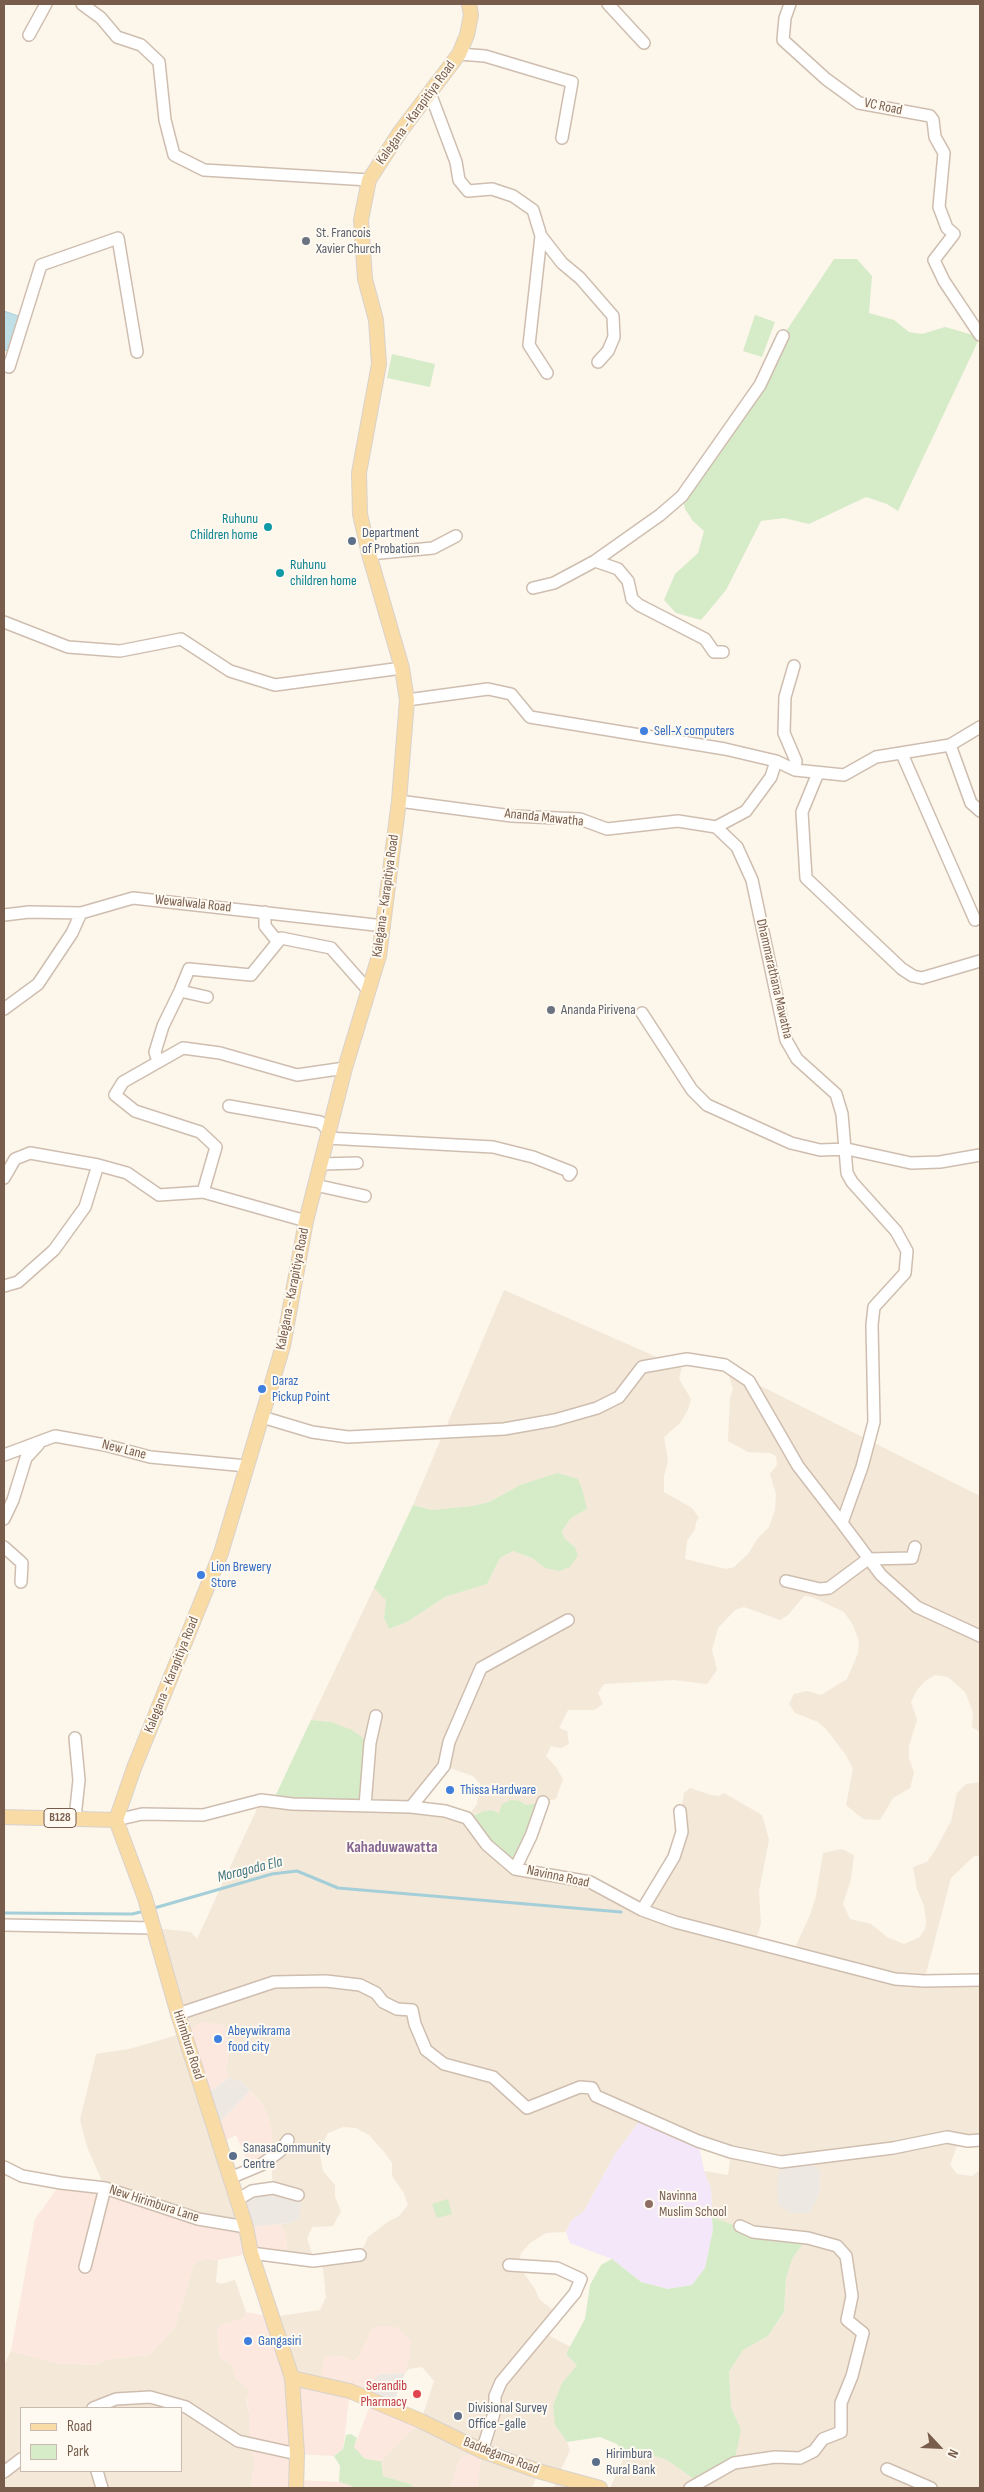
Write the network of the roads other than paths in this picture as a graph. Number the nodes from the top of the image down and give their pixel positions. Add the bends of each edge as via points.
1 (46, 4) edge
2 (82, 4) edge
3 (469, 4) edge
4 (608, 4) edge
5 (790, 4) edge
6 (29, 35) dead end
7 (644, 43) dead end
8 (459, 54) junction
9 (430, 93) junction
10 (562, 138) dead end
11 (369, 180) junction
12 (541, 236) junction
13 (980, 335) edge
14 (783, 336) dead end
15 (137, 352) dead end
16 (598, 362) dead end
17 (4, 365) edge
18 (546, 373) dead end
19 (456, 536) dead end
20 (369, 554) junction
21 (594, 562) junction
22 (533, 588) dead end
23 (4, 622) edge
24 (723, 652) dead end
25 (794, 666) dead end
26 (402, 668) junction
27 (407, 700) junction
28 (980, 727) edge
29 (950, 745) junction
30 (902, 754) junction
31 (776, 761) junction
32 (795, 770) junction
33 (818, 773) junction
34 (399, 801) junction
35 (980, 811) edge
36 (716, 827) junction
37 (265, 912) junction
38 (81, 914) junction
39 (4, 915) edge
40 (975, 920) dead end
41 (384, 926) junction
42 (278, 942) junction
43 (980, 961) edge
44 (180, 991) junction
45 (369, 991) junction
46 (207, 997) dead end
47 (4, 1009) edge
48 (642, 1013) dead end
49 (158, 1062) junction
50 (345, 1068) junction
51 (228, 1106) dead end
52 (328, 1134) junction
53 (847, 1149) junction
54 (980, 1155) edge
55 (357, 1163) dead end
56 (321, 1164) junction
57 (98, 1165) junction
58 (569, 1175) dead end
59 (4, 1178) edge
60 (315, 1185) junction
61 (203, 1192) junction
62 (366, 1196) dead end
63 (306, 1221) junction
64 (4, 1286) edge
65 (262, 1417) junction
66 (39, 1444) junction
67 (4, 1455) edge
68 (247, 1466) junction
69 (4, 1519) edge
70 (842, 1523) junction
71 (915, 1546) dead end
72 (4, 1547) edge
73 (868, 1559) junction
74 (786, 1581) dead end
75 (21, 1582) dead end
76 (568, 1620) dead end
77 (980, 1636) edge
78 (376, 1716) dead end
79 (75, 1738) dead end
80 (543, 1802) dead end
81 (365, 1806) junction
82 (411, 1807) junction
83 (680, 1811) dead end
84 (4, 1817) edge
85 (74, 1818) junction
86 (116, 1820) junction
87 (514, 1869) junction
88 (642, 1910) junction
89 (152, 1924) junction
90 (4, 1925) edge
91 (980, 1980) edge
92 (178, 2014) junction
93 (288, 2140) dead end
94 (980, 2140) edge
95 (4, 2167) edge
96 (230, 2178) junction
97 (105, 2188) junction
98 (298, 2195) dead end
99 (237, 2200) junction
100 (740, 2226) dead end
101 (246, 2227) junction
102 (251, 2253) junction
103 (360, 2255) dead end
104 (510, 2265) dead end
105 (85, 2267) dead end
106 (292, 2378) junction
107 (96, 2407) edge
108 (482, 2451) junction
109 (297, 2454) junction
110 (20, 2460) edge
111 (886, 2469) dead end
112 (4, 2472) edge
113 (97, 2472) edge
114 (102, 2488) edge
115 (296, 2488) edge
116 (600, 2488) edge
117 (690, 2488) edge
118 (931, 2488) edge

1 - 6 street
2 - 11 street via 101,18 117,37 141,44 159,62 165,120 174,156 204,170
3 - 8 main road, Kalegana - Karapitiya Road via 467,35
4 - 7 street
5 - 13 street, VC Road via 783,40 826,79 859,103 930,116 933,120 935,137 944,153 939,207 947,228 954,234 934,260
8 - 9 main road, Kalegana - Karapitiya Road
8 - 10 street via 486,56 572,82
9 - 11 main road, Kalegana - Karapitiya Road
9 - 12 street via 456,162 458,180 468,191 492,190 513,196 533,210
11 - 20 main road, Kalegana - Karapitiya Road via 361,220 365,280 376,320 379,364 359,473 360,514
12 - 16 street via 613,316 614,337
12 - 18 street via 529,345
14 - 21 street via 760,385 682,496
15 - 17 street via 118,238 41,265 10,368
19 - 20 street via 433,548
20 - 26 main road, Kalegana - Karapitiya Road
21 - 22 street via 554,583
21 - 24 street via 618,569 628,581 632,599 639,605 705,639 714,652
23 - 26 street via 68,647 120,651 182,639 230,671 275,685
25 - 32 street via 785,697 784,733 796,761
26 - 27 main road, Kalegana - Karapitiya Road
27 - 31 street via 488,689 511,694 530,716 725,749
27 - 34 main road, Kalegana - Karapitiya Road
28 - 29 street
29 - 30 street
29 - 35 street via 971,803
30 - 33 street via 876,758 844,774
30 - 40 street
31 - 32 street
31 - 36 street via 771,776 746,811
32 - 33 street
33 - 43 street via 802,812 806,878 913,976 922,978
34 - 36 street, Ananda Mawatha via 512,816 580,820 607,829 678,821
34 - 41 main road, Kalegana - Karapitiya Road
36 - 53 street, Dhammarathana Mawatha via 736,847 752,880 786,1040 797,1059 836,1094
37 - 38 street, Wewalwala Road via 133,898
37 - 41 street, Wewalwala Road
37 - 42 street via 265,926
38 - 39 street, Wewalwala Road via 29,912
38 - 47 street via 38,984
41 - 45 main road, Kalegana - Karapitiya Road via 380,956
42 - 44 street via 251,975 189,969
42 - 45 street via 281,938 331,948
44 - 46 street
44 - 49 street via 162,1026 156,1052
45 - 50 main road, Kalegana - Karapitiya Road
48 - 53 street via 692,1090 707,1105 790,1143 820,1150
49 - 50 street via 183,1048 220,1053 297,1075
49 - 61 street via 123,1082 115,1095 135,1111 200,1132 216,1147
50 - 52 main road, Kalegana - Karapitiya Road
51 - 52 street via 320,1122
52 - 56 main road, Kalegana - Karapitiya Road
52 - 58 street via 493,1147 533,1157 571,1172
53 - 54 street via 911,1163
53 - 70 street, Dhammarathana Mawatha via 847,1173 852,1182 896,1231 907,1251 905,1272 874,1307 874,1422
55 - 56 street
56 - 60 main road, Kalegana - Karapitiya Road
57 - 59 street via 30,1153 15,1159
57 - 61 street via 127,1173 159,1195
57 - 64 street via 84,1207 54,1250 18,1282
60 - 62 street
60 - 63 main road, Kalegana - Karapitiya Road
61 - 63 street
63 - 65 main road, Kalegana - Karapitiya Road via 282,1346
65 - 68 main road, Kalegana - Karapitiya Road
65 - 70 street via 312,1432 348,1436 504,1429 597,1408 619,1397 642,1367 687,1359 725,1365 750,1381 798,1466
66 - 67 street, New Lane
66 - 68 street, New Lane via 55,1436 150,1457
66 - 69 street via 26,1458
68 - 86 main road, Kalegana - Karapitiya Road via 221,1553
70 - 73 street
71 - 73 street via 912,1558
72 - 75 street via 22,1562
73 - 74 street via 828,1588
73 - 77 street via 881,1575 918,1607
76 - 82 street via 481,1668 449,1742 444,1766
78 - 81 street via 370,1743
79 - 85 street via 79,1780
80 - 87 street
81 - 82 street, Navinna Road
81 - 86 street, Navinna Road via 261,1800 203,1815 142,1814
82 - 87 street, Navinna Road via 446,1811 467,1818 487,1846
83 - 88 street via 682,1832 674,1856
84 - 85 main road, B128
85 - 86 main road, B128
86 - 89 main road, Hirimbura Road
87 - 88 street, Navinna Road via 590,1882
88 - 91 street, Navinna Road via 675,1922 866,1973 924,1981
89 - 90 street
89 - 92 main road, Hirimbura Road
92 - 94 street via 274,1982 326,1981 360,1985 376,1993 390,2006 412,2010 414,2024 426,2050 444,2064 493,2077 527,2108 580,2088 592,2088 596,2096 642,2118 731,2152 787,2162 947,2137
92 - 96 main road, Hirimbura Road
93 - 96 street via 280,2151 261,2165
95 - 97 street, New Hirimbura Lane via 22,2176
96 - 99 main road, Hirimbura Road
97 - 101 street, New Hirimbura Lane via 198,2219
97 - 105 street
98 - 99 street via 273,2188 252,2190
99 - 101 main road, Hirimbura Road
100 - 117 street via 753,2232 808,2238 837,2246 846,2256 852,2296 847,2320 863,2333 841,2404 841,2432 823,2439 814,2451 800,2458 776,2457 734,2463
101 - 102 main road, Hirimbura Road
102 - 103 street via 313,2261
102 - 106 main road, Hirimbura Road
104 - 108 street via 557,2268 581,2279 575,2293 501,2382
106 - 108 main road, Baddegama Road via 356,2394
106 - 109 main road
107 - 109 street via 116,2399 150,2397 186,2407 238,2441
108 - 116 main road, Baddegama Road
109 - 115 main road
110 - 112 street
111 - 118 street
113 - 114 street

